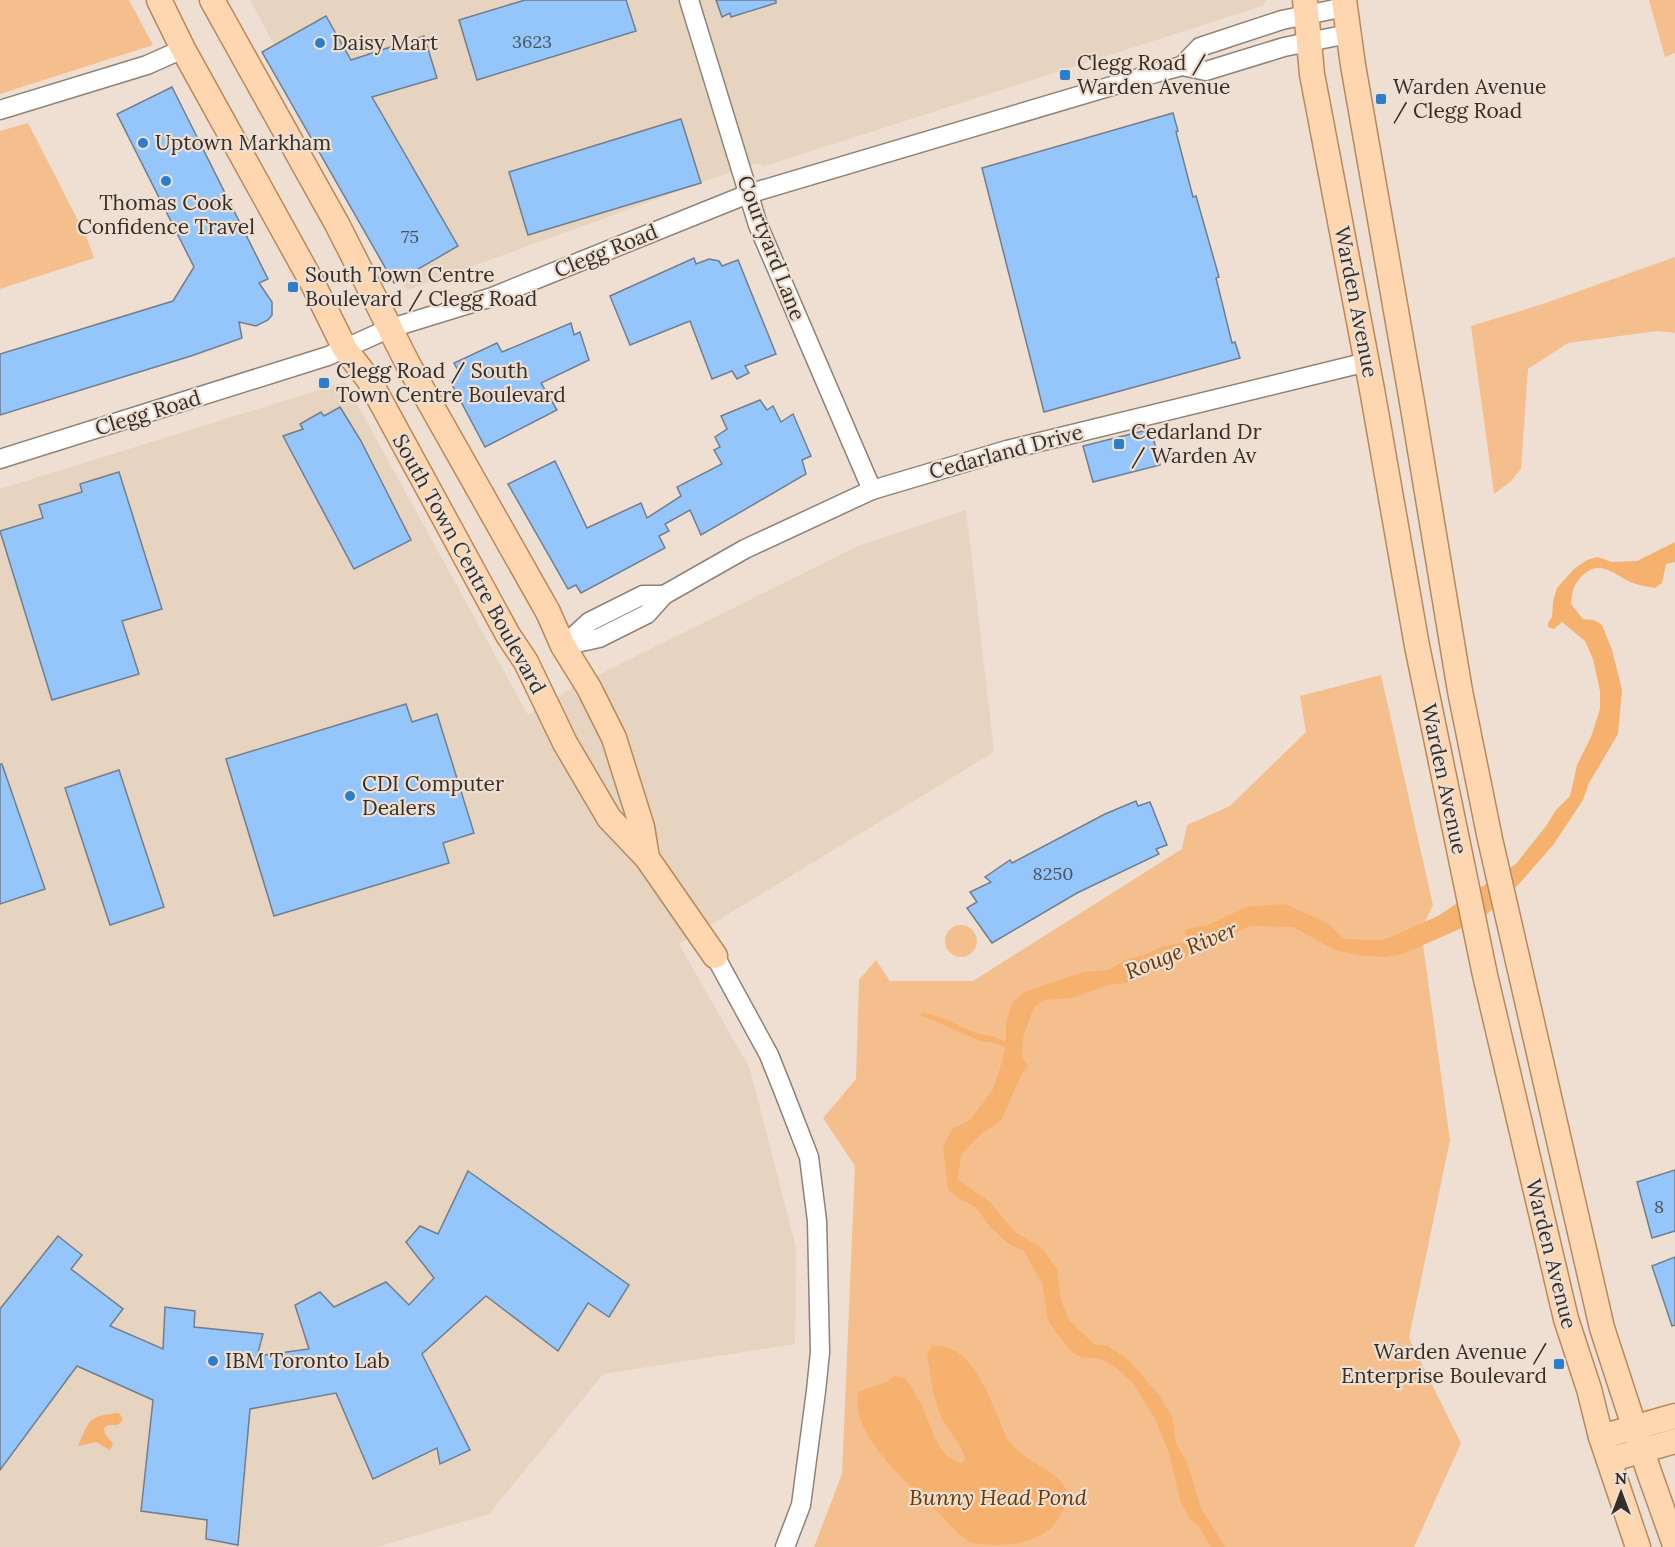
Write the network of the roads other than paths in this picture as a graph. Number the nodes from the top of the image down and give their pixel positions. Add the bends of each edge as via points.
1 (159, 0) edge
2 (212, 0) edge
3 (689, 0) edge
4 (1345, 3) edge
5 (1306, 7) edge
6 (1348, 34) junction
7 (1309, 43) junction
8 (183, 49) junction
9 (1182, 66) junction
10 (0, 110) edge
11 (748, 194) junction
12 (388, 329) junction
13 (345, 350) junction
14 (1367, 362) junction
15 (0, 459) edge
16 (872, 490) junction
17 (563, 646) junction
18 (526, 662) junction
19 (622, 765) junction
20 (590, 784) junction
21 (647, 858) junction
22 (715, 956) joint
23 (1675, 1416) edge
24 (1601, 1437) junction
25 (1639, 1438) junction
26 (1675, 1441) edge
27 (1609, 1460) junction
28 (1675, 1545) edge
29 (785, 1547) edge
30 (1638, 1547) edge

1 - 8 main road, South Town Centre Boulevard
2 - 12 main road, South Town Centre Boulevard via 337,224
3 - 11 street, Courtyard Lane
4 - 5 street, Clegg Road
4 - 6 main road, Warden Avenue
5 - 7 main road, Warden Avenue
5 - 9 street, Clegg Road via 1282,20 1200,46
6 - 7 street, Clegg Road
6 - 25 main road, Warden Avenue via 1458,680 1490,839 1602,1328
7 - 9 street, Clegg Road via 1206,71
7 - 14 main road, Warden Avenue
8 - 10 street via 147,65
8 - 13 main road, South Town Centre Boulevard via 313,284
9 - 11 street, Clegg Road
11 - 12 street, Clegg Road via 492,297
11 - 16 street, Courtyard Lane
12 - 13 street, Clegg Road
12 - 17 main road, South Town Centre Boulevard via 548,612
13 - 15 street, Clegg Road
13 - 18 main road, South Town Centre Boulevard via 369,380
14 - 16 street, Cedarland Drive via 1007,450
14 - 24 main road, Warden Avenue via 1417,646 1485,975 1564,1308
16 - 17 street, Cedarland Drive via 745,549 664,595 647,614 599,638
17 - 18 main road, Cedarland Drive
17 - 19 main road, South Town Centre Boulevard via 614,738
18 - 20 main road, South Town Centre Boulevard via 565,743
19 - 20 main road via 608,778
19 - 21 main road, South Town Centre Boulevard via 642,827
20 - 21 main road, South Town Centre Boulevard via 609,818
21 - 22 main road, South Town Centre Boulevard
22 - 29 street via 769,1055 783,1090 809,1157 816,1210 820,1352 801,1505
23 - 25 main road
24 - 25 main road
24 - 27 main road, Warden Avenue
25 - 26 main road
25 - 27 main road
25 - 28 main road, Warden Avenue
27 - 30 main road, Warden Avenue

